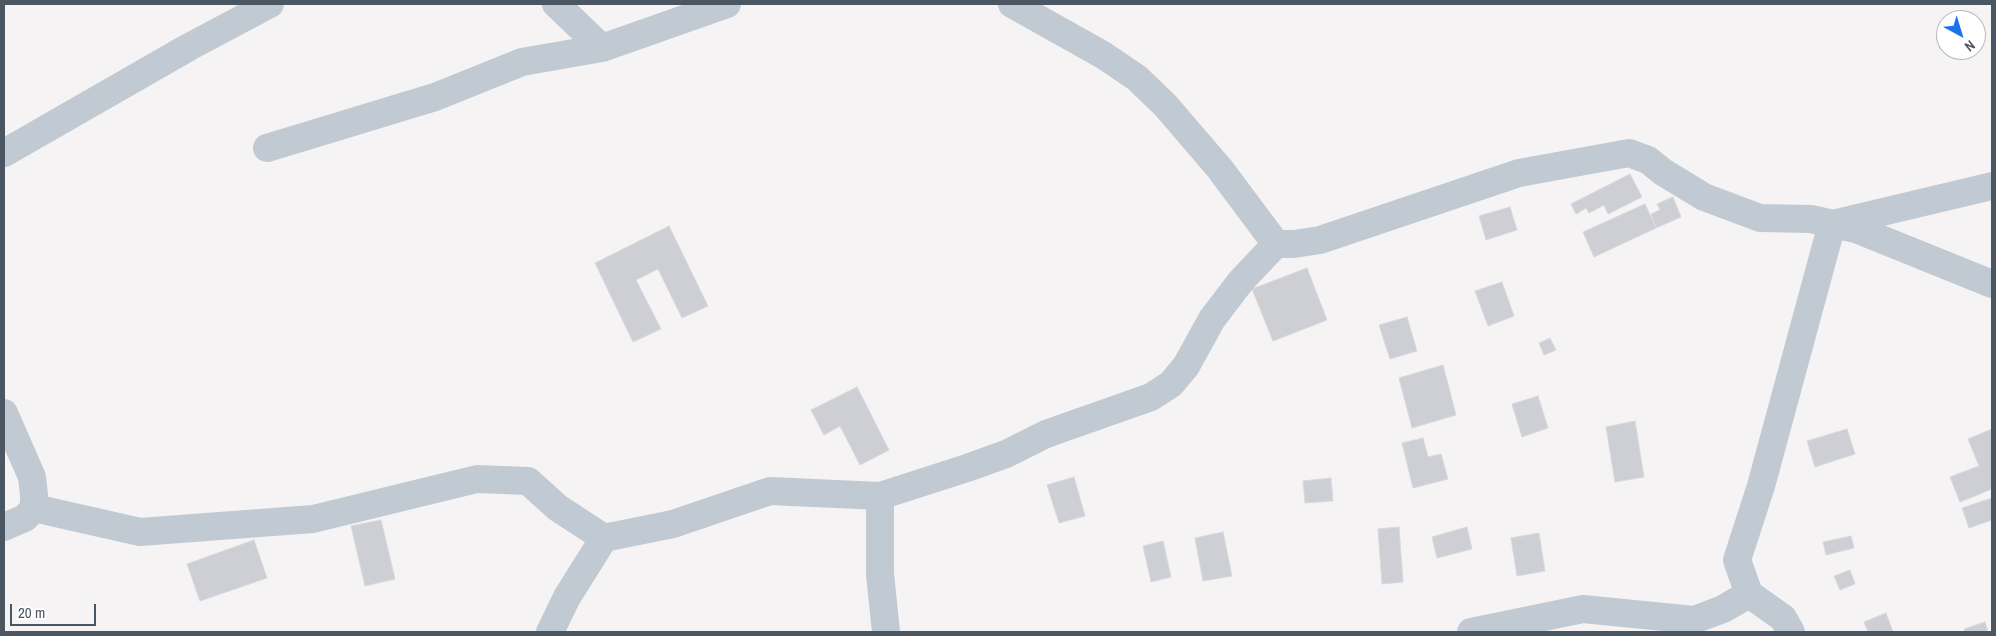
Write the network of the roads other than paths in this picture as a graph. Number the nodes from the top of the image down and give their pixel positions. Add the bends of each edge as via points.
1 (270, 4) edge
2 (556, 4) edge
3 (727, 4) edge
4 (1012, 4) edge
5 (602, 48) junction
6 (267, 148) dead end
7 (4, 153) edge
8 (1992, 186) edge
9 (1832, 224) junction
10 (1276, 244) junction
11 (1992, 284) edge
12 (4, 413) edge
13 (880, 496) junction
14 (34, 508) junction
15 (4, 527) edge
16 (604, 538) junction
17 (1749, 594) junction
18 (550, 632) edge
19 (886, 632) edge
20 (1471, 632) edge
21 (1791, 632) edge

1 - 7 street
2 - 5 street
3 - 5 street
4 - 10 street via 1137,78 1166,106 1220,169
5 - 6 street via 522,62 435,97
8 - 9 street
9 - 10 street via 1760,218 1704,198 1648,160 1629,154 1519,173 1320,240
9 - 11 street via 1856,229
9 - 17 street via 1761,486 1737,560
10 - 13 street via 1241,281 1218,312 1186,366 1171,384 1151,397 1046,434 1006,454
12 - 14 street via 32,477
13 - 16 street via 770,491 673,524
13 - 19 street via 880,574
14 - 15 street via 25,518
14 - 16 street via 140,532 313,519 477,479 528,481 558,508
16 - 18 street via 567,597
17 - 20 street via 1694,620 1583,609
17 - 21 street via 1783,618

